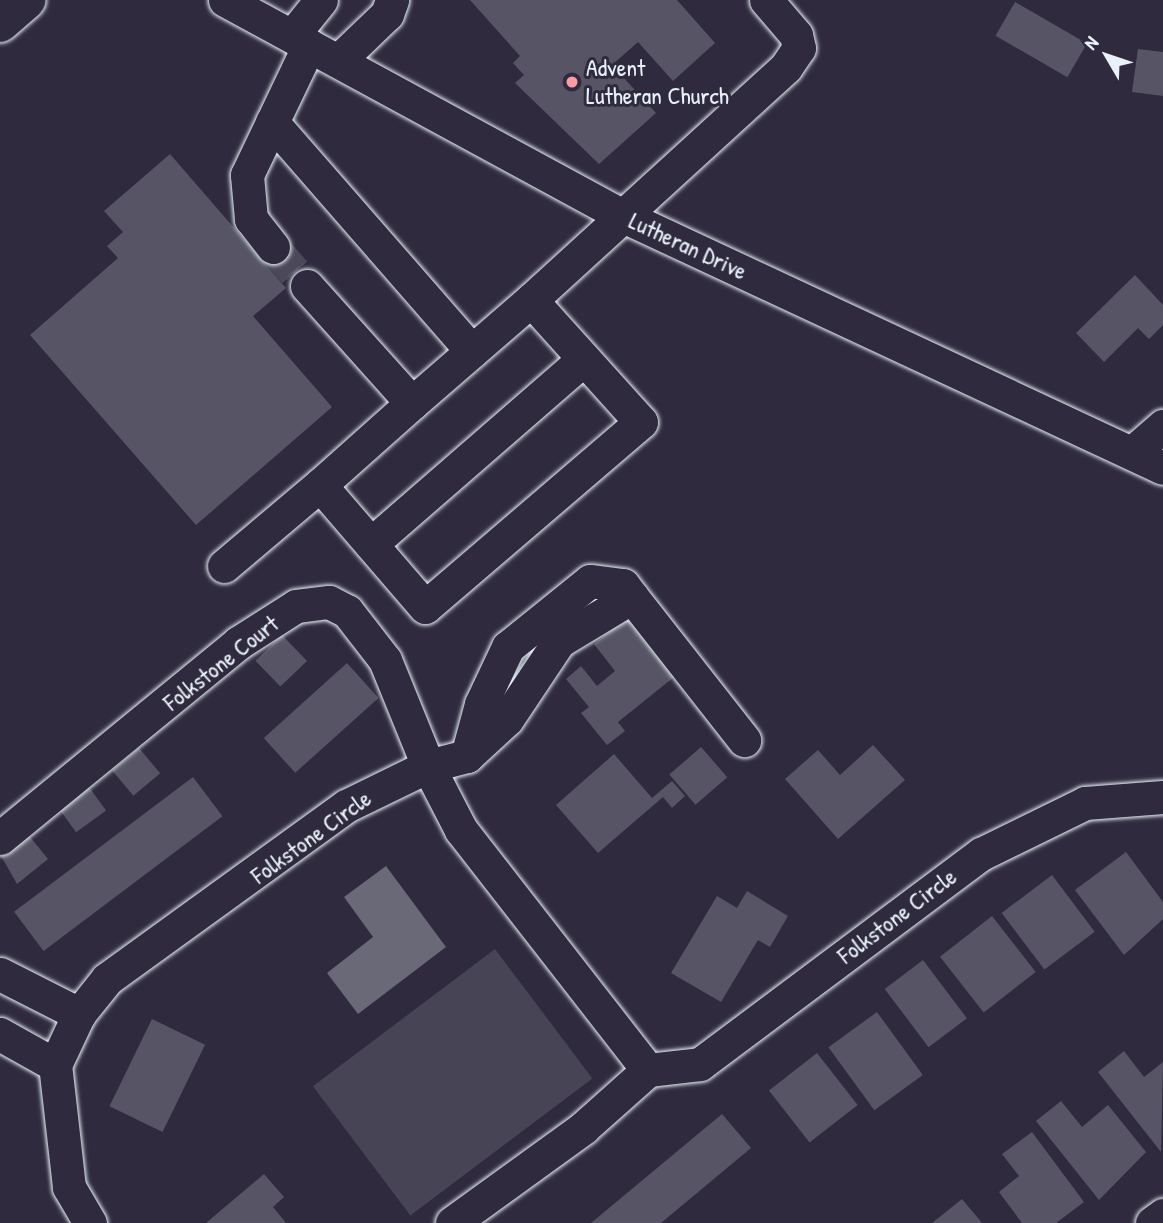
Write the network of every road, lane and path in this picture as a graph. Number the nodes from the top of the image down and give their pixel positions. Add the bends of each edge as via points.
1 (26, 0) edge
2 (225, 0) edge
3 (321, 0) edge
4 (392, 0) edge
5 (766, 0) edge
6 (0, 23) edge
7 (300, 41) junction
8 (338, 61) junction
9 (272, 122) junction
10 (619, 214) junction
11 (273, 247) tunnel mouth
12 (307, 286) tunnel mouth
13 (531, 300) junction
14 (472, 351) junction
15 (584, 359) junction
16 (412, 403) junction
17 (1163, 426) edge
18 (1133, 452) junction
19 (1163, 468) edge
20 (320, 485) junction
21 (371, 544) junction
22 (224, 566) dead end
23 (744, 740) dead end
24 (428, 766) junction
25 (1163, 797) edge
26 (0, 838) edge
27 (0, 974) edge
28 (79, 1014) junction
29 (0, 1034) edge
30 (55, 1065) junction
31 (648, 1070) junction
32 (1163, 1214) edge
33 (90, 1223) edge
34 (452, 1223) edge
35 (1152, 1223) edge

1 - 6 main road
2 - 7 street, Lutheran Drive
3 - 7 street
4 - 8 street via 387,15
5 - 10 street via 799,48
7 - 8 street, Lutheran Drive
7 - 9 street
8 - 10 street, Lutheran Drive
9 - 11 street via 247,175 246,200
9 - 14 street
10 - 13 street
10 - 18 street, Lutheran Drive
12 - 16 street
13 - 14 street
13 - 15 street
14 - 16 street
15 - 21 street
15 - 21 street via 641,422 425,607
16 - 20 street
17 - 18 street
18 - 19 street, Lutheran Drive
20 - 21 street
20 - 22 street
23 - 24 street, Folkstone Circle via 632,597 559,641 507,719 467,756
24 - 26 street, Folkstone Court via 385,660 347,611 329,602 296,606 238,643
24 - 28 street, Folkstone Circle via 346,806 107,979
24 - 31 street via 461,830
25 - 31 street, Folkstone Circle via 1085,803 981,854 700,1064
27 - 28 street
28 - 30 street, Folkstone Circle
29 - 30 street
30 - 33 street via 69,1188
31 - 34 street via 583,1128
32 - 35 street

